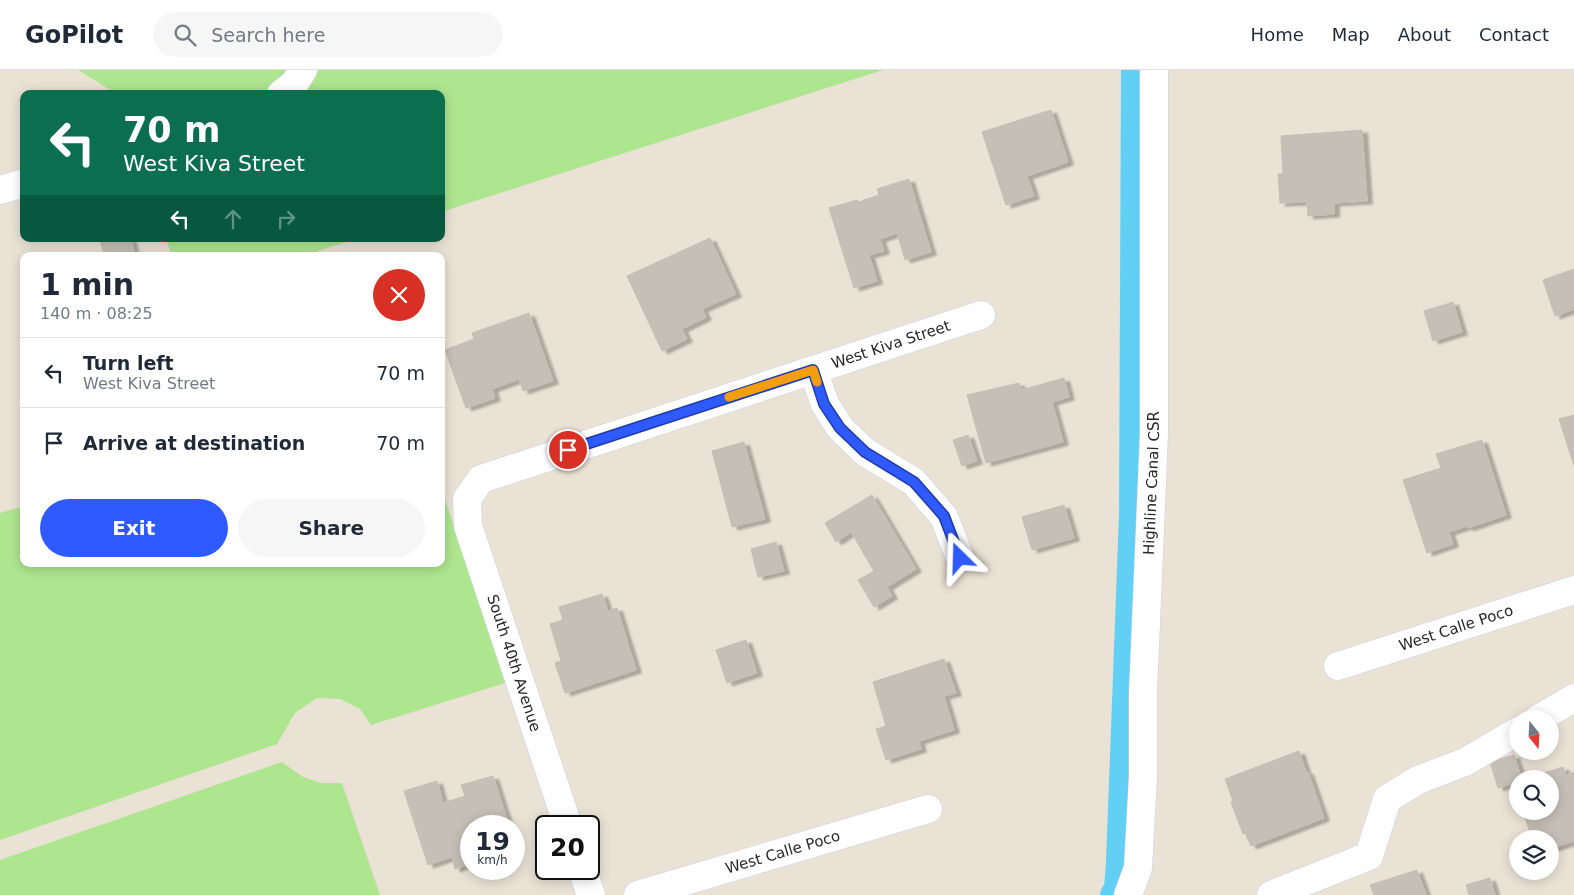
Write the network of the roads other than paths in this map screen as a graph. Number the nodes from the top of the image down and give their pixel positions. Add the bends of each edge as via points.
1 (302, 70) edge
2 (1154, 70) edge
3 (286, 90) edge
4 (20, 183) edge
5 (0, 190) edge
6 (981, 315) dead end
7 (813, 370) junction
8 (467, 499) joint
9 (960, 558) dead end
10 (1574, 590) edge
11 (1338, 666) dead end
12 (1574, 698) edge
13 (1553, 710) edge
14 (1509, 736) edge
15 (928, 809) dead end
16 (564, 815) edge
17 (586, 880) edge
18 (591, 895) edge
19 (638, 895) edge
20 (1128, 895) edge
21 (1271, 895) edge

1 - 3 street
2 - 20 street, Highline Canal CSR via 1154,434 1138,868
4 - 5 street
6 - 7 street, West Kiva Street
7 - 8 street, West Kiva Street via 481,479
7 - 9 street via 824,404 840,428 865,452 914,482 944,516
8 - 16 street, South 40th Avenue via 468,526
10 - 11 street, West Calle Poco
12 - 13 street
14 - 21 street via 1465,762 1418,780 1387,799 1369,856
15 - 19 street, West Calle Poco
17 - 18 street

